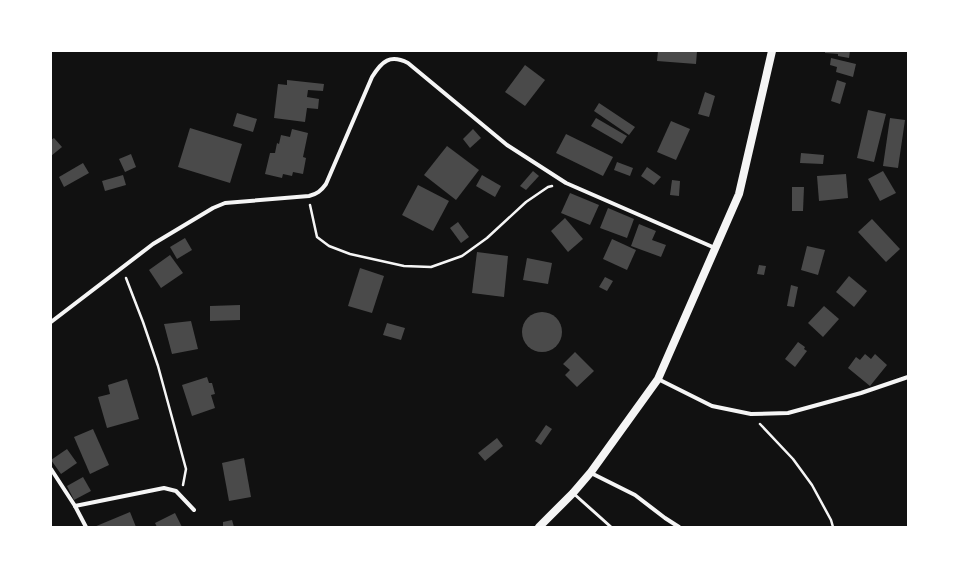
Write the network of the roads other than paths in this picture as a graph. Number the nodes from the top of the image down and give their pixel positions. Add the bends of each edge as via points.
1 (772, 51) edge
2 (715, 248) junction
3 (51, 322) edge
4 (908, 376) edge
5 (658, 379) junction
6 (51, 469) edge
7 (590, 472) junction
8 (574, 493) junction
9 (75, 506) junction
10 (194, 510) dead end
11 (86, 527) edge
12 (539, 527) edge
13 (611, 527) edge
14 (679, 527) edge

1 - 2 main road via 739,194
2 - 3 street via 566,183 507,145 408,63 394,58 386,60 372,77 326,184 321,190 309,196 225,203 213,208 153,244
2 - 5 main road
4 - 5 street via 862,393 788,413 751,414 712,406
5 - 7 main road
6 - 9 street
7 - 8 main road
7 - 14 street via 635,495
8 - 12 main road
8 - 13 lane
9 - 10 street via 164,488 176,491
9 - 11 street

